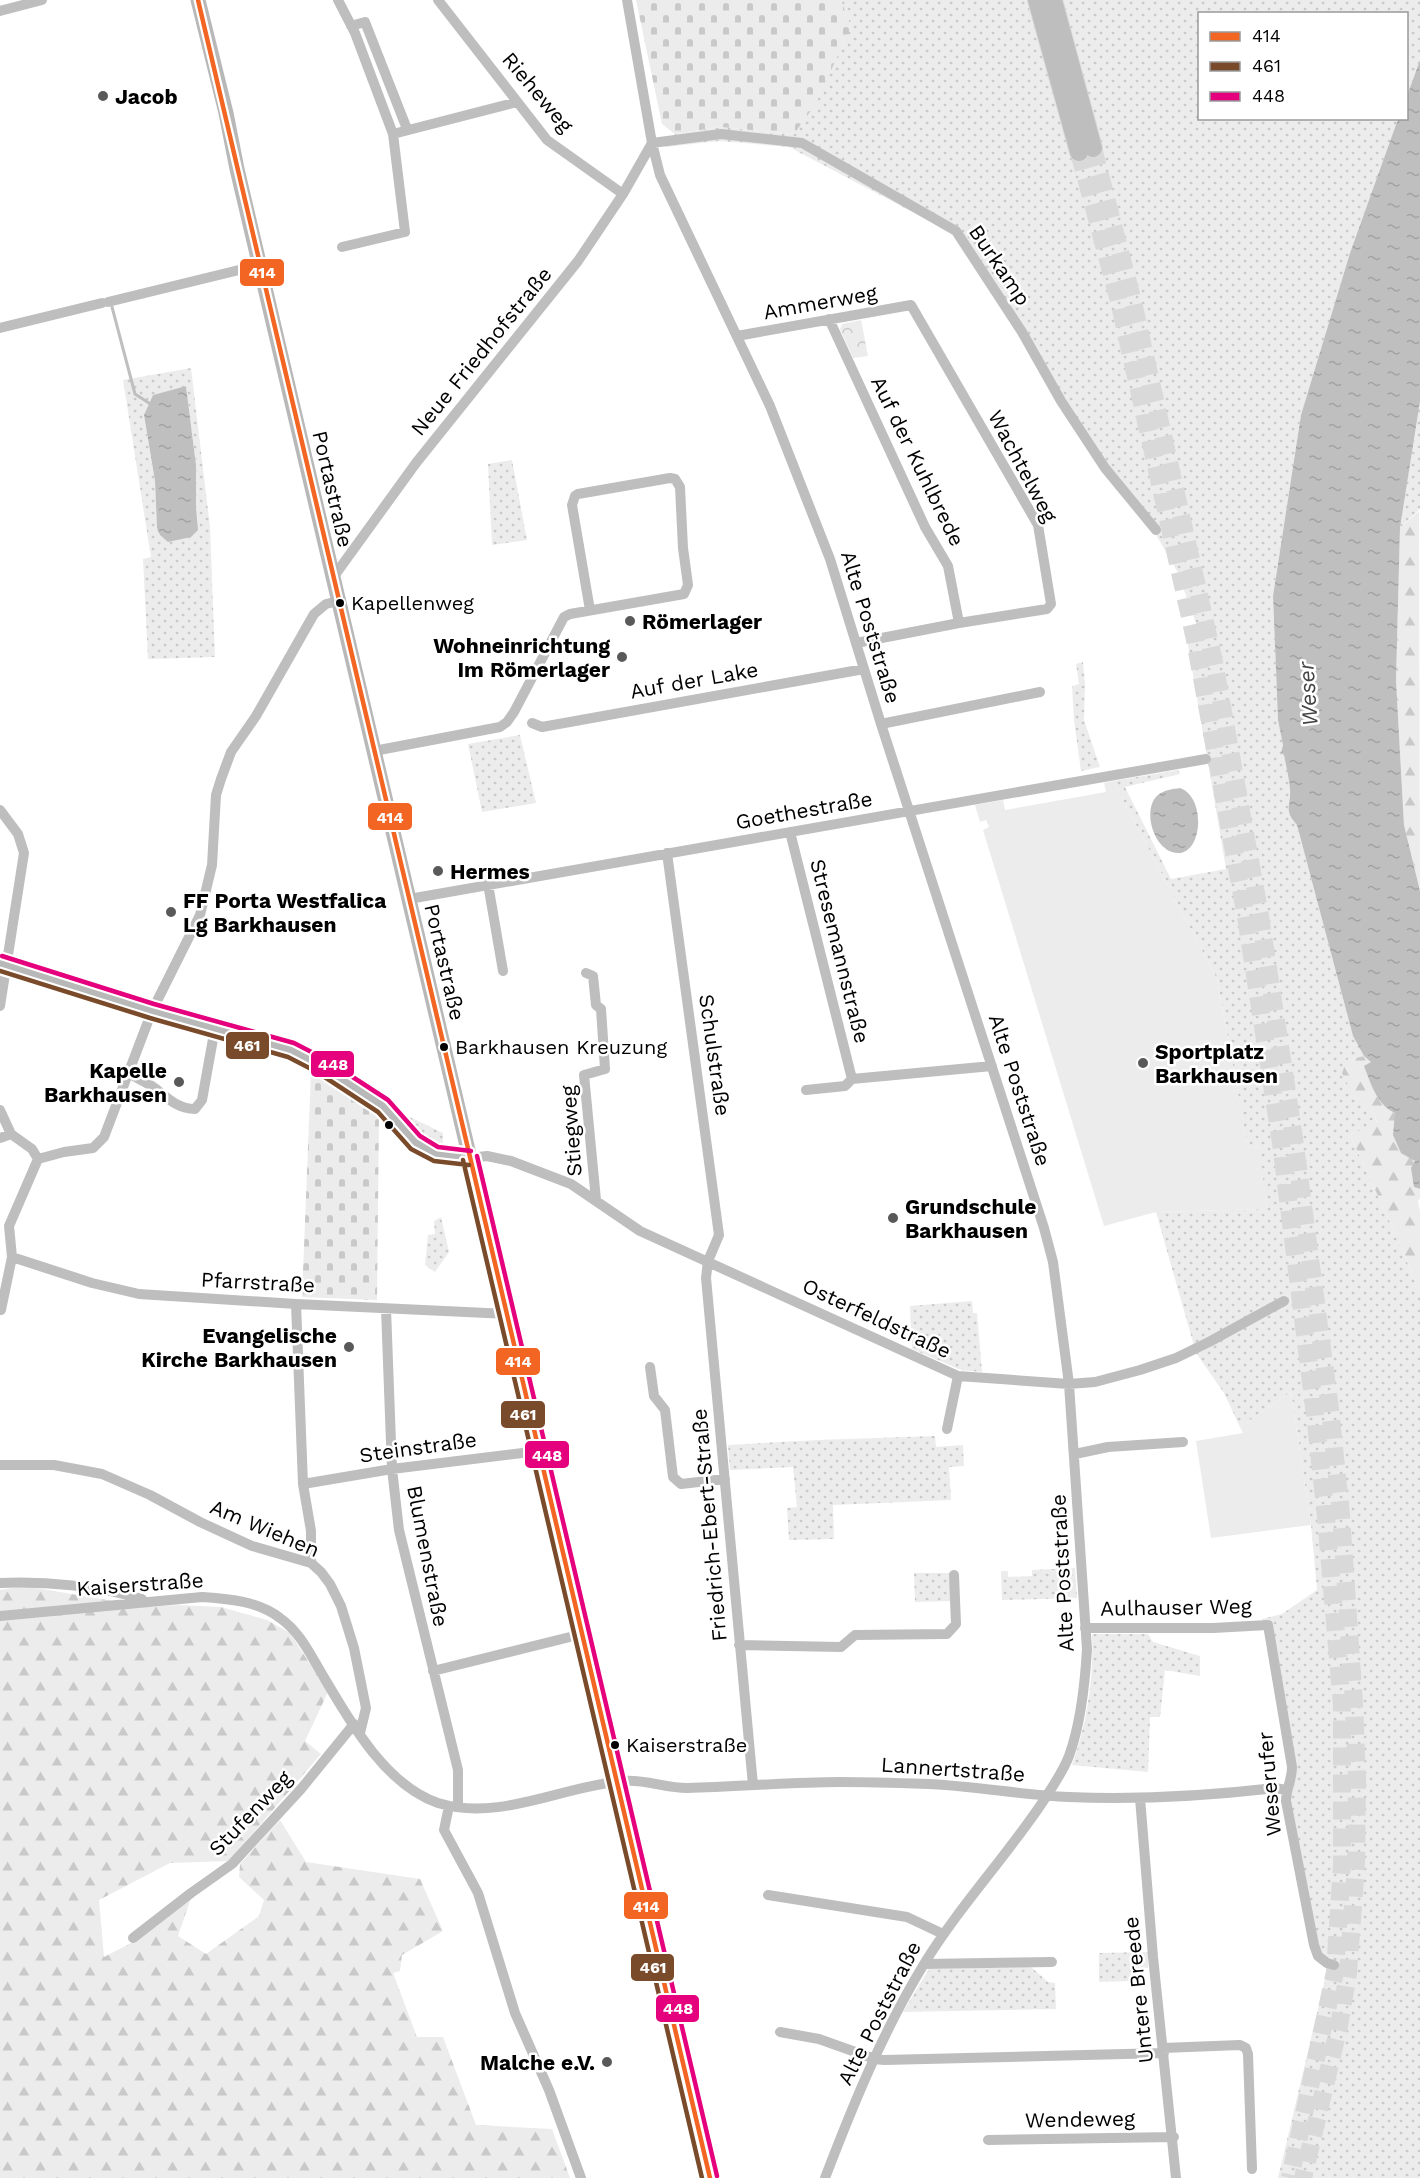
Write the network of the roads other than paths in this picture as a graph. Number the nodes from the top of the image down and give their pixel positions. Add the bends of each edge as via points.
1 (42, 0) edge
2 (198, 0) edge
3 (338, 0) edge
4 (438, 0) edge
5 (627, 0) edge
6 (1037, 0) edge
7 (1053, 0) edge
8 (0, 11) edge
9 (351, 26) junction
10 (518, 102) junction
11 (407, 129) junction
12 (393, 134) junction
13 (652, 143) junction
14 (623, 194) junction
15 (342, 247) dead end
16 (260, 265) junction
17 (911, 305) joint
18 (829, 320) junction
19 (0, 328) edge
20 (736, 336) junction
21 (1156, 530) dead end
22 (332, 579) junction
23 (338, 601) junction
24 (590, 610) junction
25 (959, 623) junction
26 (856, 643) junction
27 (864, 669) junction
28 (1040, 692) dead end
29 (532, 723) dead end
30 (881, 724) junction
31 (374, 751) junction
32 (1206, 759) dead end
33 (0, 810) edge
34 (909, 811) junction
35 (789, 832) junction
36 (668, 854) junction
37 (488, 884) junction
38 (409, 899) junction
39 (3, 964) edge
40 (503, 971) dead end
41 (586, 973) dead end
42 (0, 1006) edge
43 (152, 1011) junction
44 (215, 1028) junction
45 (992, 1066) junction
46 (130, 1074) junction
47 (852, 1079) junction
48 (806, 1090) dead end
49 (0, 1110) edge
50 (5, 1136) edge
51 (470, 1158) junction
52 (38, 1159) junction
53 (596, 1200) junction
54 (5, 1226) edge
55 (12, 1257) junction
56 (708, 1261) junction
57 (1284, 1301) dead end
58 (296, 1305) junction
59 (386, 1309) junction
60 (1, 1310) edge
61 (508, 1314) junction
62 (650, 1367) dead end
63 (958, 1376) junction
64 (1069, 1384) junction
65 (947, 1429) dead end
66 (1183, 1442) dead end
67 (539, 1451) junction
68 (1075, 1454) junction
69 (0, 1465) edge
70 (392, 1469) junction
71 (725, 1479) junction
72 (303, 1484) junction
73 (311, 1563) junction
74 (954, 1575) dead end
75 (0, 1583) edge
76 (147, 1601) junction
77 (0, 1616) edge
78 (1268, 1625) joint
79 (1085, 1628) junction
80 (582, 1634) junction
81 (740, 1645) junction
82 (433, 1671) junction
83 (357, 1728) junction
84 (618, 1781) junction
85 (753, 1785) junction
86 (1286, 1790) junction
87 (1046, 1796) junction
88 (1140, 1797) junction
89 (454, 1807) junction
90 (768, 1895) dead end
91 (943, 1934) junction
92 (133, 1938) dead end
93 (1053, 1962) dead end
94 (924, 1964) junction
95 (1334, 1965) dead end
96 (780, 2032) dead end
97 (1163, 2051) junction
98 (874, 2059) junction
99 (1173, 2137) junction
100 (988, 2140) dead end
101 (1252, 2169) dead end
102 (581, 2178) edge
103 (710, 2178) edge
104 (825, 2178) edge
105 (1176, 2178) edge

1 - 8 street
2 - 16 main road, Portastraße
3 - 9 street
4 - 10 street, Rieheweg
5 - 13 street, Alte Poststraße
6 - 7 highway via 1086,150
9 - 11 street via 365,22
9 - 12 street
10 - 11 street
10 - 14 street, Rieheweg via 547,140
11 - 12 street
12 - 15 street via 405,232
13 - 14 street, Neue Friedhofstraße
13 - 20 street, Alte Poststraße via 660,175
13 - 21 street, Burkamp via 721,134 802,143 956,231 1105,468
14 - 22 street, Neue Friedhofstraße via 578,261 416,463
16 - 19 street
16 - 22 main road, Portastraße
17 - 18 street, Ammerweg
17 - 25 street, Wachtelweg via 1038,525 1051,604 1047,609
18 - 20 street, Ammerweg
18 - 25 street, Auf der Kuhlbrede via 948,566
20 - 26 street, Alte Poststraße via 796,470
22 - 23 main road, Portastraße
23 - 31 main road, Portastraße
23 - 43 street via 326,604 314,614 231,752 216,795 212,865 201,915
24 - 24 street via 684,594 688,590 680,487 675,479 575,496 572,505
24 - 31 street via 564,617 514,712 500,727
25 - 26 street, Wachtelweg
26 - 27 street, Alte Poststraße
27 - 29 street, Auf der Lake via 542,727
27 - 30 street, Alte Poststraße
28 - 30 street
30 - 34 street, Alte Poststraße
31 - 38 main road, Portastraße
32 - 34 street, Goethestraße
33 - 39 street via 18,834 24,853
34 - 35 street, Goethestraße
34 - 45 street, Alte Poststraße
35 - 36 street, Goethestraße
35 - 47 street, Stresemannstraße
36 - 37 street, Goethestraße
36 - 56 street, Schulstraße via 719,1234
37 - 38 street, Goethestraße
37 - 40 street
38 - 51 main road, Portastraße
39 - 42 street
39 - 43 main road
41 - 53 street, Stiegweg via 593,976 596,1005 601,1010 605,1069 584,1075
43 - 44 main road
43 - 46 street
44 - 46 street via 202,1100 195,1109 186,1109 164,1098
44 - 51 main road via 291,1050 321,1065 383,1106 415,1142 435,1154
45 - 47 street
45 - 64 street, Alte Poststraße via 1051,1250
46 - 52 street via 100,1144
47 - 48 street via 845,1086
49 - 50 street
50 - 52 street via 32,1149
51 - 53 street, Osterfeldstraße via 487,1156 511,1161 571,1184
51 - 61 main road, Portastraße
52 - 54 street
53 - 56 street, Osterfeldstraße via 640,1231
54 - 55 street
55 - 58 street, Pfarrstraße via 139,1294
55 - 60 street
56 - 63 street, Osterfeldstraße
56 - 71 street, Friedrich-Ebert-Straße via 706,1278
57 - 64 street, Osterfeldstraße via 1176,1358 1095,1382
58 - 59 street, Pfarrstraße
58 - 72 street
59 - 61 street, Pfarrstraße
59 - 70 street, Blumenstraße
61 - 67 main road, Portastraße
62 - 71 street via 654,1396 665,1410 673,1477 681,1485
63 - 64 street, Osterfeldstraße
63 - 65 street
64 - 68 street, Alte Poststraße
66 - 68 street via 1108,1447
67 - 70 street, Steinstraße
67 - 80 main road, Portastraße
68 - 79 street, Alte Poststraße
69 - 73 street, Am Wiehen via 54,1465 102,1474 252,1546
70 - 72 street, Steinstraße
70 - 82 street, Blumenstraße via 399,1530
71 - 81 street, Friedrich-Ebert-Straße
72 - 73 street via 311,1531
73 - 83 street, Am Wiehen via 330,1584 354,1648 366,1708
74 - 81 street via 956,1624 947,1634 855,1635 841,1647
75 - 76 street via 119,1592
76 - 77 street, Kaiserstraße
76 - 83 street, Kaiserstraße via 226,1599 247,1603 281,1618 302,1640
78 - 79 street, Aulhauser Weg
78 - 86 street, Weserufer via 1292,1767
79 - 87 street, Alte Poststraße via 1085,1672 1076,1732 1068,1758
80 - 82 street
80 - 84 main road, Portastraße
81 - 85 street, Friedrich-Ebert-Straße
82 - 89 street, Blumenstraße via 458,1770
83 - 89 street, Kaiserstraße via 405,1786
83 - 92 street, Stufenweg via 232,1864
84 - 85 street, Lannertstraße via 643,1780 686,1788
84 - 89 street, Kaiserstraße via 502,1806
84 - 103 main road, Portastraße
85 - 87 street, Lannertstraße via 931,1784
86 - 88 street, Lannertstraße via 1203,1797
86 - 95 street, Weserufer via 1310,1932 1318,1956
87 - 88 street, Lannertstraße
87 - 91 street, Alte Poststraße via 1020,1836
88 - 97 street, Untere Breede
89 - 102 street, Blumenstraße via 444,1830 478,1893 515,2013
90 - 91 street via 907,1917
91 - 94 street, Alte Poststraße
93 - 94 street
94 - 98 street, Alte Poststraße
96 - 98 street via 819,2039
97 - 98 street
97 - 99 street, Untere Breede
97 - 101 street via 1240,2044 1246,2048
98 - 104 street, Alte Poststraße
99 - 100 street, Wendeweg
99 - 105 street, Untere Breede

